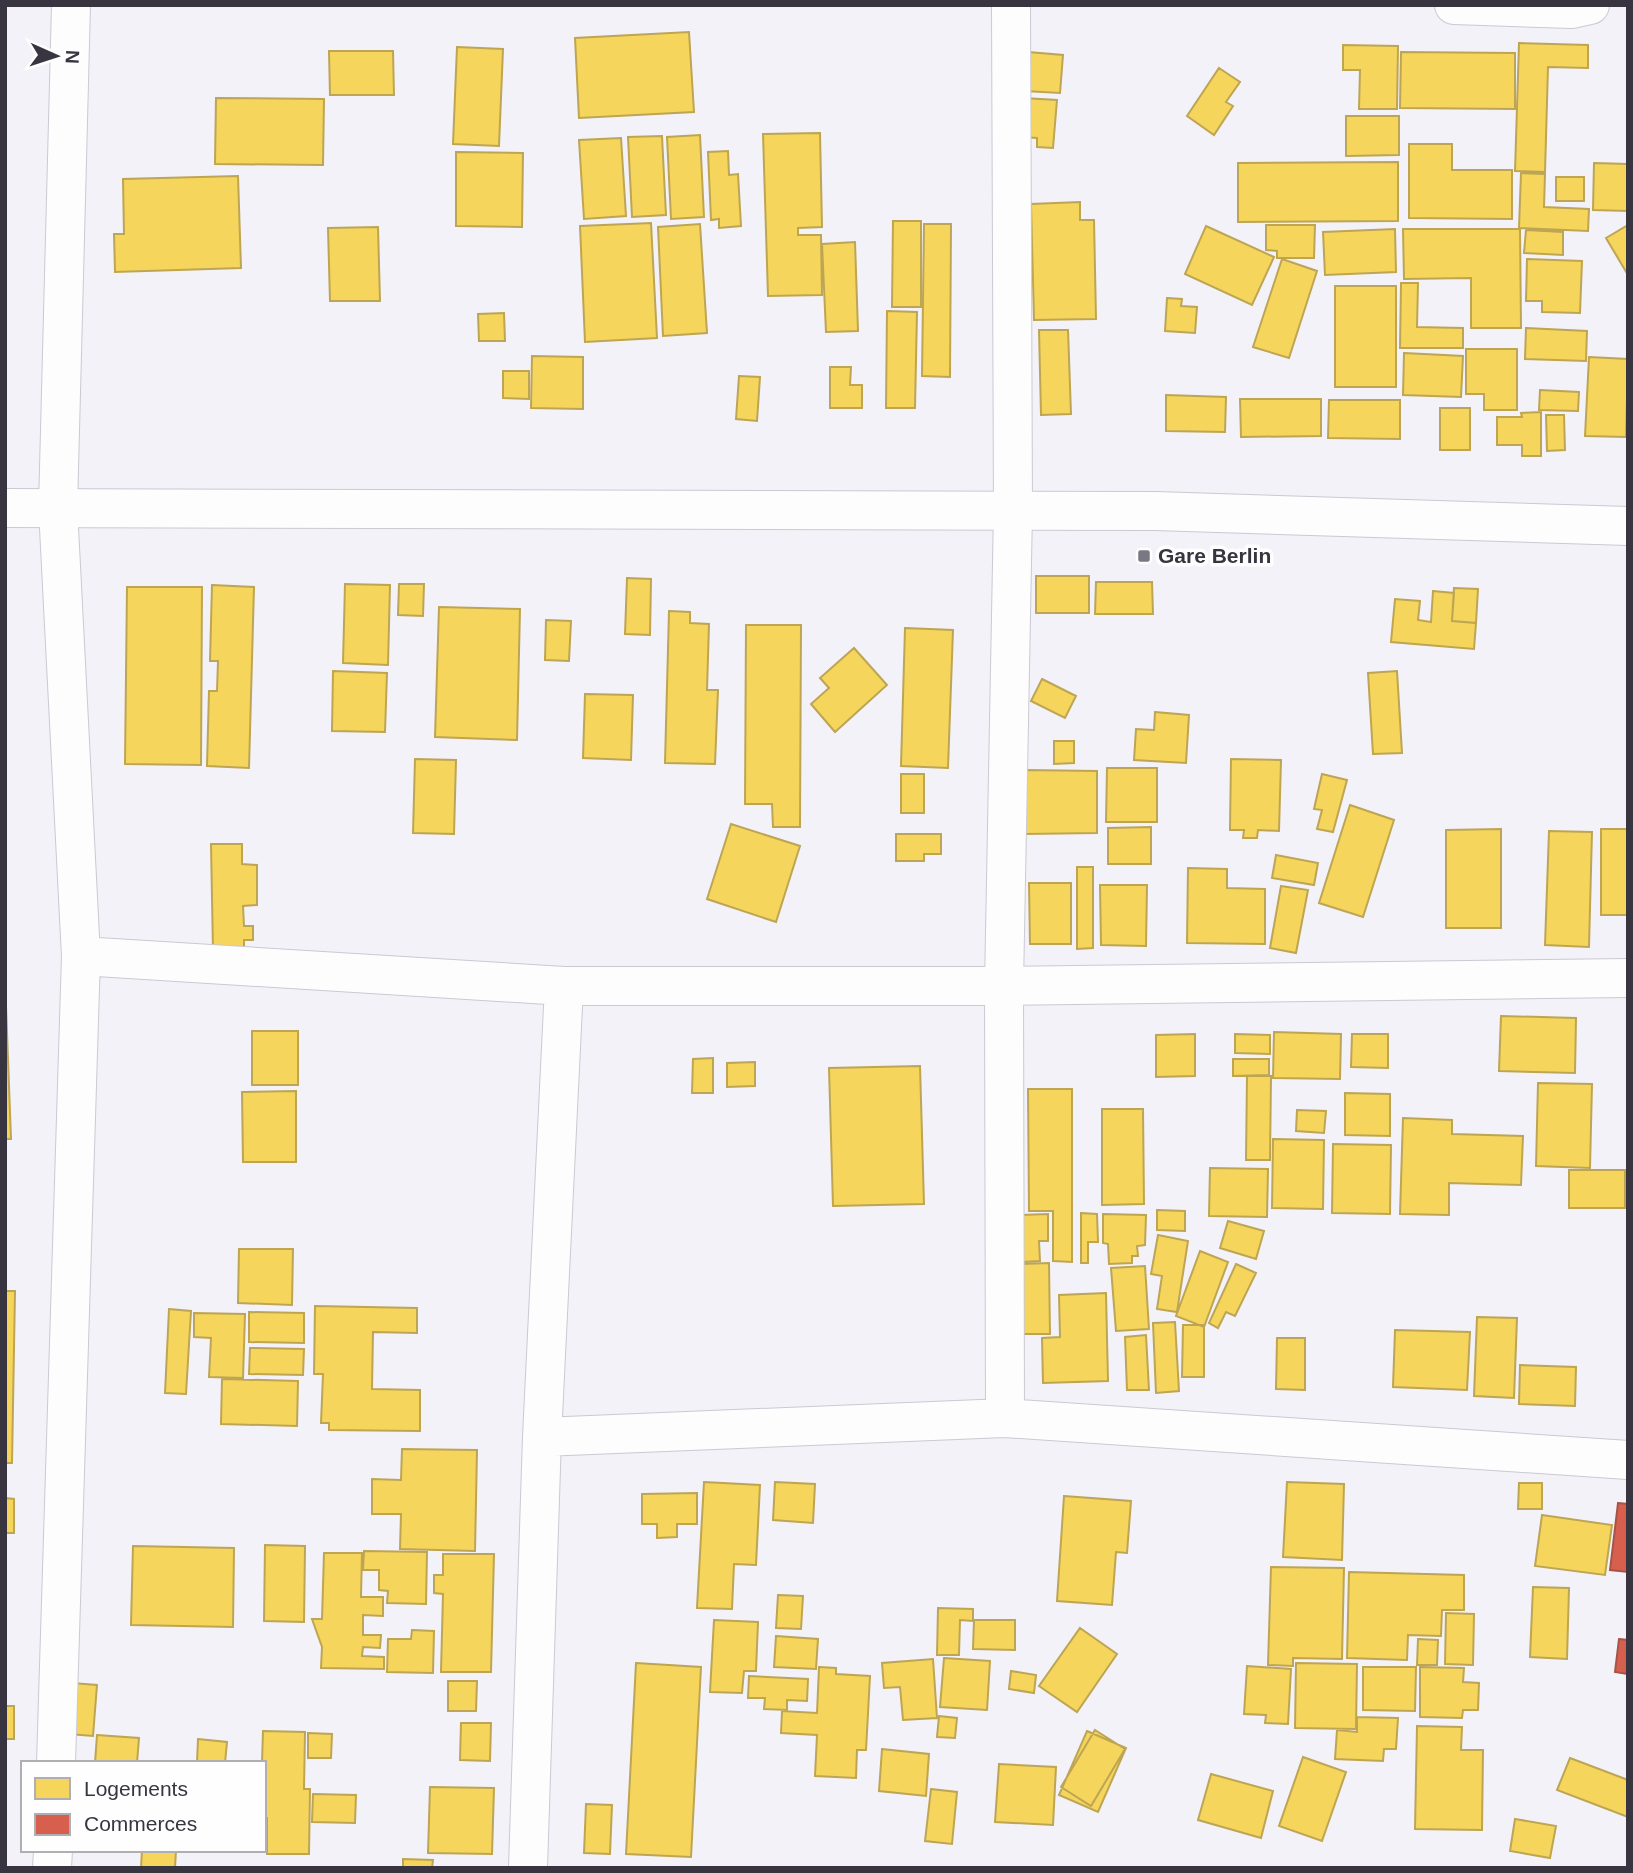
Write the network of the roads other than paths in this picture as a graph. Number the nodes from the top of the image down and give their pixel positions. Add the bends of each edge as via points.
1 (71, 5) edge
2 (1010, 5) edge
3 (1454, 5) edge
4 (1590, 5) edge
5 (5, 508) edge
6 (58, 508) junction
7 (1013, 510) junction
8 (1628, 526) edge
9 (81, 956) junction
10 (1628, 978) edge
11 (564, 986) junction
12 (1004, 986) junction
13 (1005, 1418) junction
14 (542, 1437) junction
15 (1628, 1460) edge
16 (55, 1761) edge
17 (528, 1868) edge

1 - 6 street
2 - 7 street
3 - 4 street via 1572,9
5 - 6 street
6 - 7 street
6 - 9 street
7 - 8 street
7 - 12 street
9 - 11 street
9 - 16 street
10 - 12 street
11 - 12 street
11 - 14 street
12 - 13 street
13 - 14 street
13 - 15 street
14 - 17 street

